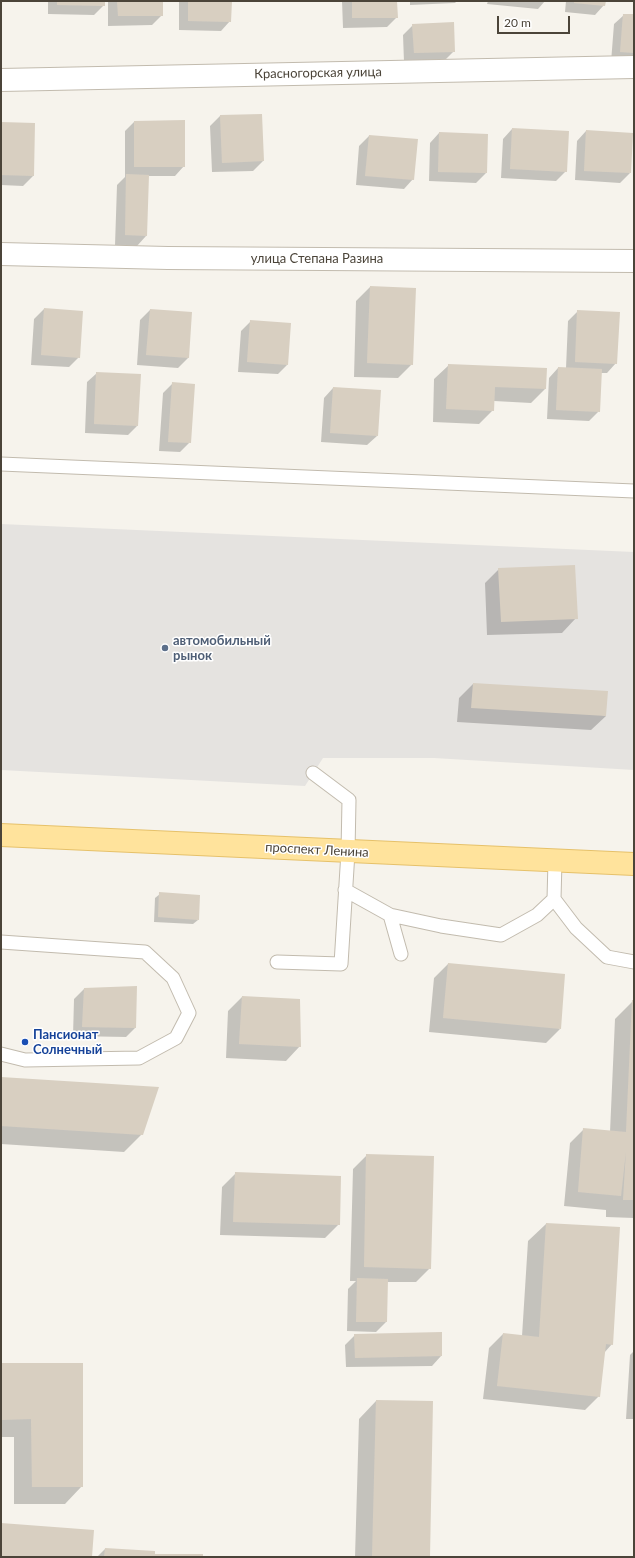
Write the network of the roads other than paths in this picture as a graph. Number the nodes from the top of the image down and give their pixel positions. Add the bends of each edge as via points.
1 (634, 67) edge
2 (1, 80) edge
3 (1, 254) edge
4 (634, 261) edge
5 (1, 464) edge
6 (634, 491) edge
7 (313, 773) dead end
8 (1, 835) edge
9 (348, 852) junction
10 (555, 861) junction
11 (634, 864) edge
12 (345, 890) junction
13 (554, 899) junction
14 (390, 915) junction
15 (1, 942) edge
16 (401, 954) dead end
17 (277, 962) dead end
18 (634, 962) edge
19 (1, 1054) edge

1 - 2 street, Красногорская улица
3 - 4 street, улица Степана Разина via 176,258
5 - 6 lane
7 - 9 lane via 349,800
8 - 9 main road, проспект Ленина
9 - 10 main road, проспект Ленина
9 - 12 lane
10 - 11 main road, проспект Ленина
10 - 13 lane
12 - 14 lane
12 - 17 lane via 341,964
13 - 14 lane via 537,915 501,935
13 - 18 lane via 576,928 607,957
14 - 16 lane
15 - 19 lane via 145,952 172,978 189,1013 176,1038 139,1058 25,1060

